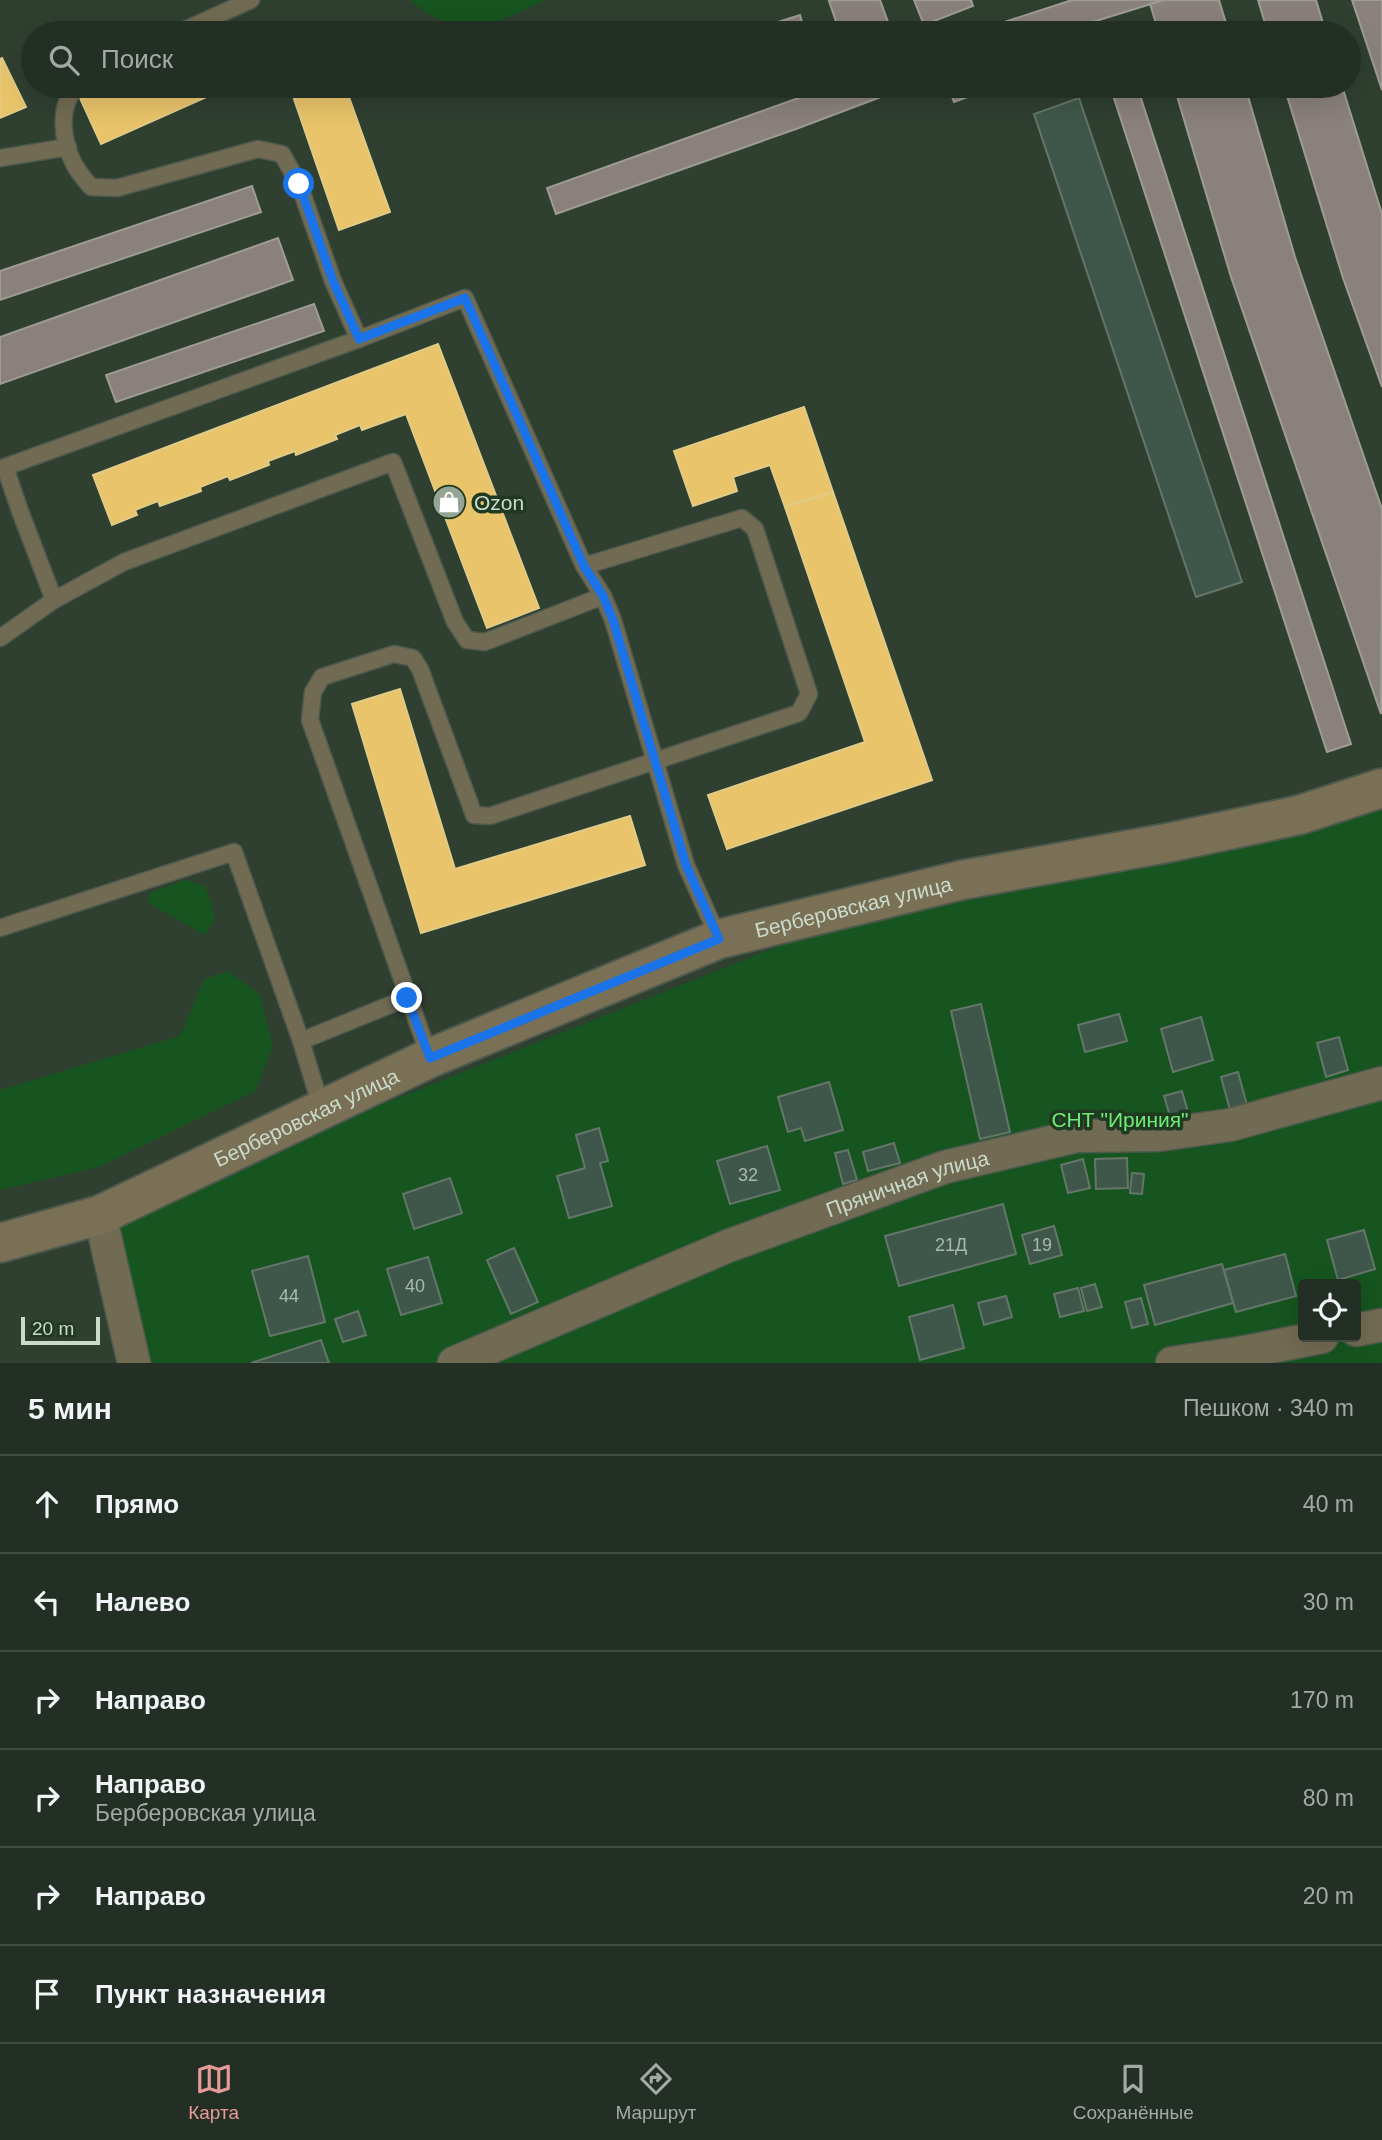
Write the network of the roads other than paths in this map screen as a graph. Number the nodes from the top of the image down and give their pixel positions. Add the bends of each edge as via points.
1 (251, 0) edge
2 (205, 21) edge
3 (69, 98) edge
4 (68, 147) junction
5 (0, 158) edge
6 (359, 339) junction
7 (3, 468) edge
8 (584, 566) junction
9 (603, 596) junction
10 (54, 600) junction
11 (0, 638) edge
12 (655, 760) junction
13 (1382, 788) edge
14 (0, 928) edge
15 (719, 939) junction
16 (407, 998) junction
17 (301, 1041) junction
18 (430, 1058) junction
19 (1382, 1083) edge
20 (322, 1110) junction
21 (100, 1214) junction
22 (0, 1243) edge
23 (1382, 1325) edge
24 (1361, 1329) edge
25 (1298, 1342) edge
26 (134, 1363) edge
27 (454, 1363) edge
28 (1172, 1363) edge

1 - 2 lane
3 - 4 lane via 62,124
4 - 5 lane
4 - 6 lane via 74,165 91,187 117,188 258,149 282,154 299,184
6 - 7 lane
6 - 8 lane via 465,298
7 - 10 lane
8 - 9 lane
8 - 12 lane via 742,518 755,529 810,694 799,713
9 - 10 lane via 485,642 467,640 455,622 393,462 124,562
9 - 12 lane
10 - 11 lane
12 - 15 lane via 686,865
12 - 16 lane via 490,816 474,815 413,658 394,654 322,677 313,692 310,720
13 - 15 street, Берберовская улица via 1298,815 962,880
14 - 17 lane via 234,852
15 - 18 street, Берберовская улица
16 - 17 lane
16 - 18 lane
17 - 20 lane
18 - 20 street, Берберовская улица
19 - 27 street, Пряничная улица via 1230,1125 1159,1135 1077,1136 945,1167 728,1245
20 - 21 street, Берберовская улица
21 - 22 street, Берберовская улица
21 - 26 street
23 - 24 street
25 - 28 street

